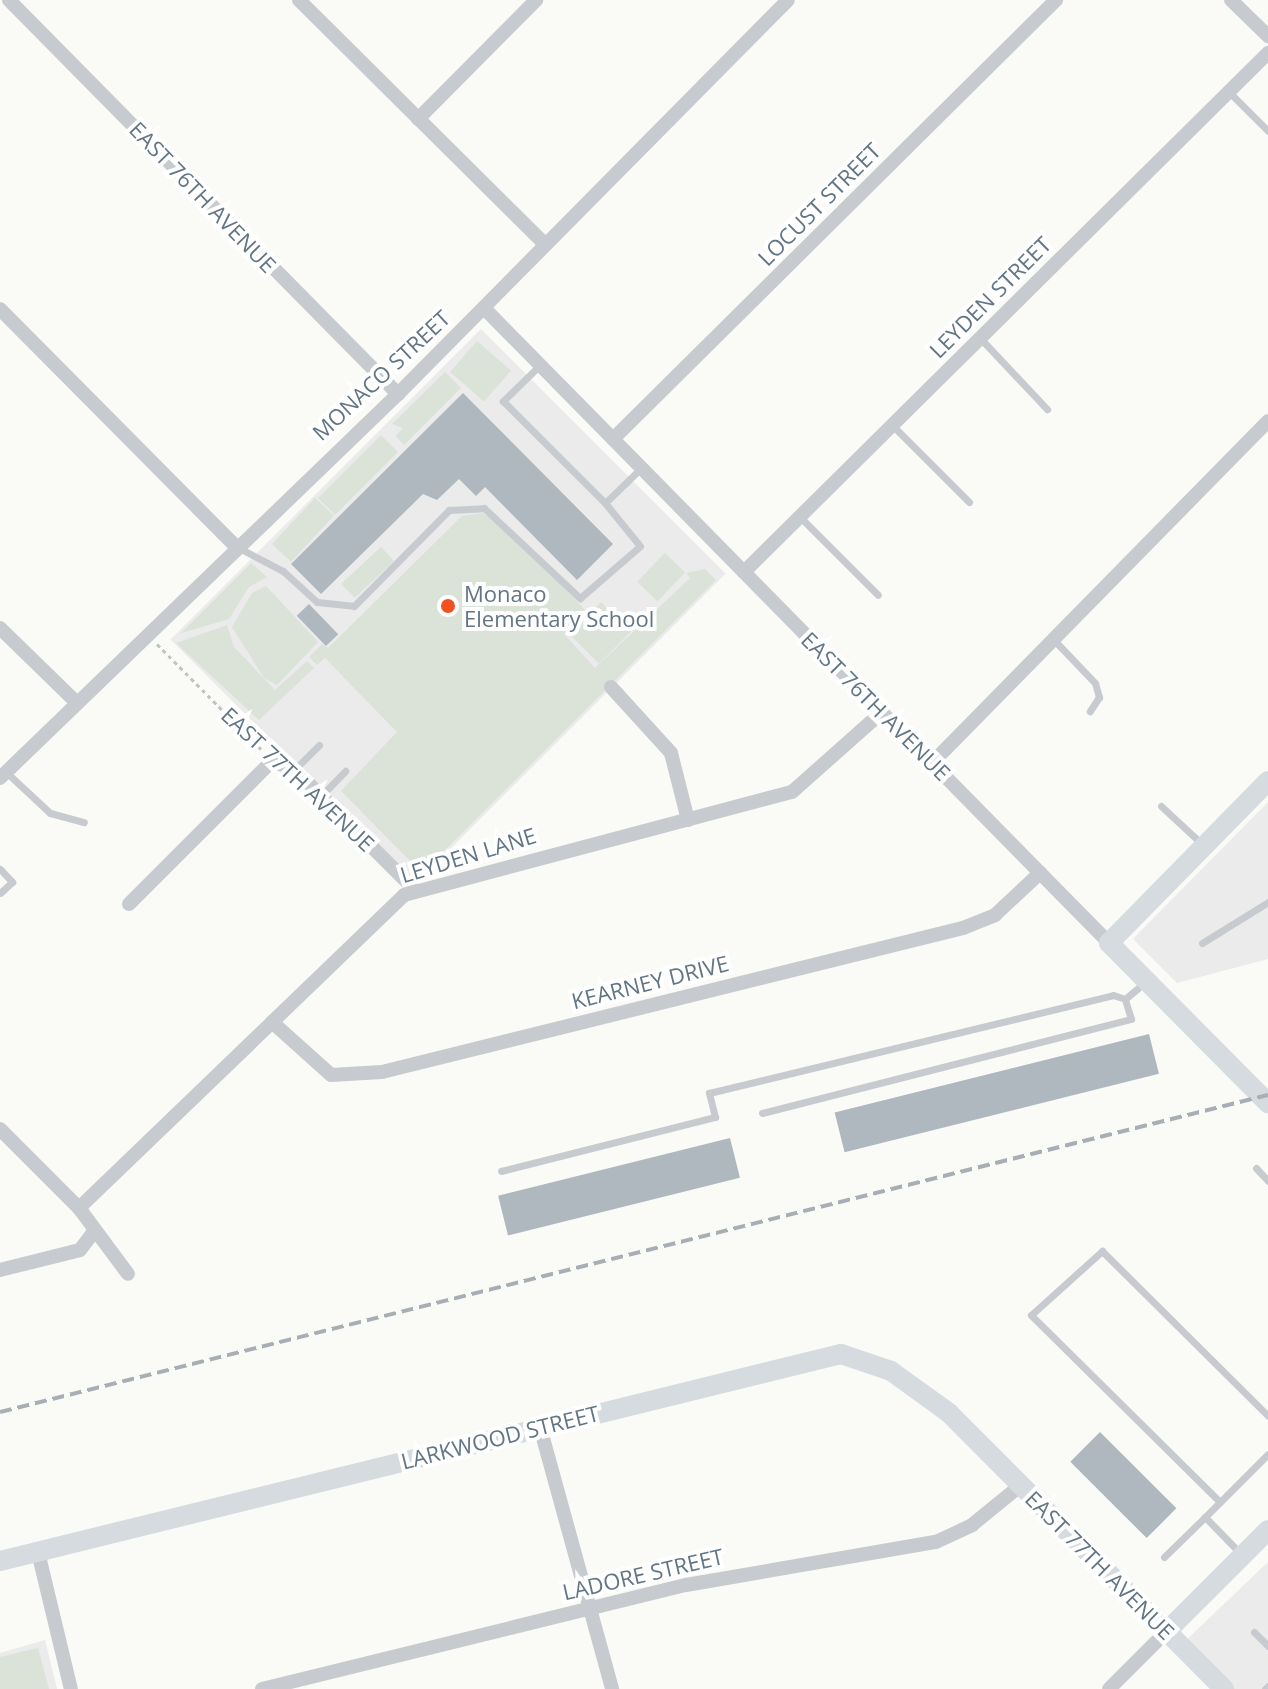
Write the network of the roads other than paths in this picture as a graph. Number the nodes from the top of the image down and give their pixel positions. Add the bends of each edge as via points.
1 (9, 0) edge
2 (299, 0) edge
3 (536, 0) edge
4 (788, 0) edge
5 (1056, 0) edge
6 (1231, 0) edge
7 (1268, 36) edge
8 (1268, 53) edge
9 (1229, 92) junction
10 (418, 119) junction
11 (1268, 131) edge
12 (545, 244) junction
13 (484, 308) junction
14 (0, 309) edge
15 (980, 338) junction
16 (540, 365) junction
17 (398, 394) junction
18 (1047, 409) dead end
19 (1268, 421) edge
20 (892, 425) junction
21 (613, 439) junction
22 (641, 468) junction
23 (969, 502) dead end
24 (605, 503) junction
25 (800, 517) junction
26 (235, 546) junction
27 (744, 572) junction
28 (878, 595) dead end
29 (0, 628) edge
30 (1053, 639) junction
31 (611, 687) dead end
32 (76, 702) junction
33 (1090, 711) dead end
34 (882, 712) junction
35 (319, 745) dead end
36 (932, 763) junction
37 (295, 770) junction
38 (345, 771) dead end
39 (3, 775) edge
40 (1268, 781) edge
41 (321, 796) junction
42 (1161, 806) dead end
43 (688, 820) junction
44 (84, 822) dead end
45 (1204, 846) junction
46 (0, 869) edge
47 (1040, 873) junction
48 (415, 890) junction
49 (0, 893) edge
50 (1268, 902) edge
51 (129, 904) dead end
52 (1109, 943) junction
53 (1202, 943) dead end
54 (1146, 980) junction
55 (1125, 999) junction
56 (272, 1022) junction
57 (1268, 1103) edge
58 (762, 1113) dead end
59 (0, 1129) edge
60 (1256, 1168) dead end
61 (501, 1171) dead end
62 (1268, 1181) edge
63 (79, 1208) junction
64 (92, 1234) junction
65 (0, 1270) edge
66 (128, 1274) dead end
67 (1268, 1416) edge
68 (540, 1427) junction
69 (976, 1440) joint
70 (1268, 1454) edge
71 (1021, 1485) junction
72 (1220, 1502) junction
73 (1205, 1517) junction
74 (1268, 1530) edge
75 (38, 1552) junction
76 (1243, 1556) junction
77 (1164, 1557) dead end
78 (0, 1561) edge
79 (590, 1608) junction
80 (1167, 1631) junction
81 (1254, 1632) dead end
82 (1268, 1646) edge
83 (71, 1689) edge
84 (262, 1689) edge
85 (612, 1689) edge
86 (1109, 1689) edge
87 (1224, 1689) edge

1 - 17 street, EAST 76TH AVENUE
2 - 10 street
3 - 10 street
4 - 12 street, MONACO STREET
5 - 21 street, LOCUST STREET
6 - 7 street
8 - 9 street, LEYDEN STREET
9 - 11 lane
9 - 15 street, LEYDEN STREET
10 - 12 street
12 - 13 street, MONACO STREET
13 - 16 street, EAST 76TH AVENUE
13 - 17 street, MONACO STREET
14 - 26 street
15 - 18 lane
15 - 20 street, LEYDEN STREET
16 - 21 street, EAST 76TH AVENUE
16 - 24 lane via 503,401
17 - 26 street, MONACO STREET
19 - 30 street
20 - 23 lane
20 - 25 street, LEYDEN STREET
21 - 22 street, EAST 76TH AVENUE
22 - 24 lane
22 - 27 street, EAST 76TH AVENUE
24 - 26 lane via 640,546 580,598 484,508 449,510 354,606 317,602 283,571
25 - 27 street, LEYDEN STREET
25 - 28 lane
26 - 32 street, MONACO STREET
27 - 34 street, EAST 76TH AVENUE
29 - 32 street
30 - 33 lane via 1095,683 1099,697
30 - 36 street
31 - 43 street via 664,740
32 - 39 street, MONACO STREET
34 - 36 street, EAST 76TH AVENUE
34 - 43 street, LEYDEN LANE via 792,792
35 - 37 lane
36 - 47 street, EAST 76TH AVENUE
37 - 41 street, EAST 77TH AVENUE
37 - 51 street, EAST 77TH AVENUE via 272,761
38 - 41 lane
39 - 44 lane via 50,813
40 - 45 street
41 - 48 street, EAST 77TH AVENUE
42 - 45 lane
43 - 48 street, LEYDEN LANE
45 - 52 street
46 - 49 lane via 12,882
47 - 52 street, EAST 76TH AVENUE
47 - 56 street, KEARNEY DRIVE via 995,915 963,928 360,1076 325,1072
48 - 56 street, LEYDEN LANE
50 - 53 lane
52 - 54 street, EAST 76TH AVENUE
54 - 55 lane
54 - 57 street, EAST 76TH AVENUE
55 - 58 lane via 1131,1019
55 - 61 lane via 1113,995 709,1093 715,1117
56 - 63 street, LEYDEN LANE
59 - 63 street
60 - 62 lane
63 - 64 street
64 - 65 street via 80,1250
64 - 66 street
67 - 72 lane via 1102,1251 1031,1315
68 - 69 street, LARKWOOD STREET via 841,1354 891,1371
68 - 75 street, LARKWOOD STREET
68 - 79 street
69 - 71 street, EAST 77TH AVENUE
70 - 72 lane
71 - 79 street, LADORE STREET via 972,1525 936,1542
71 - 80 street, EAST 77TH AVENUE
72 - 73 lane
73 - 76 lane
73 - 77 lane
74 - 76 street
75 - 78 street, LARKWOOD STREET
75 - 83 street
76 - 80 street
79 - 84 street, LADORE STREET
79 - 85 street
80 - 86 street
80 - 87 street, EAST 77TH AVENUE
81 - 82 lane

